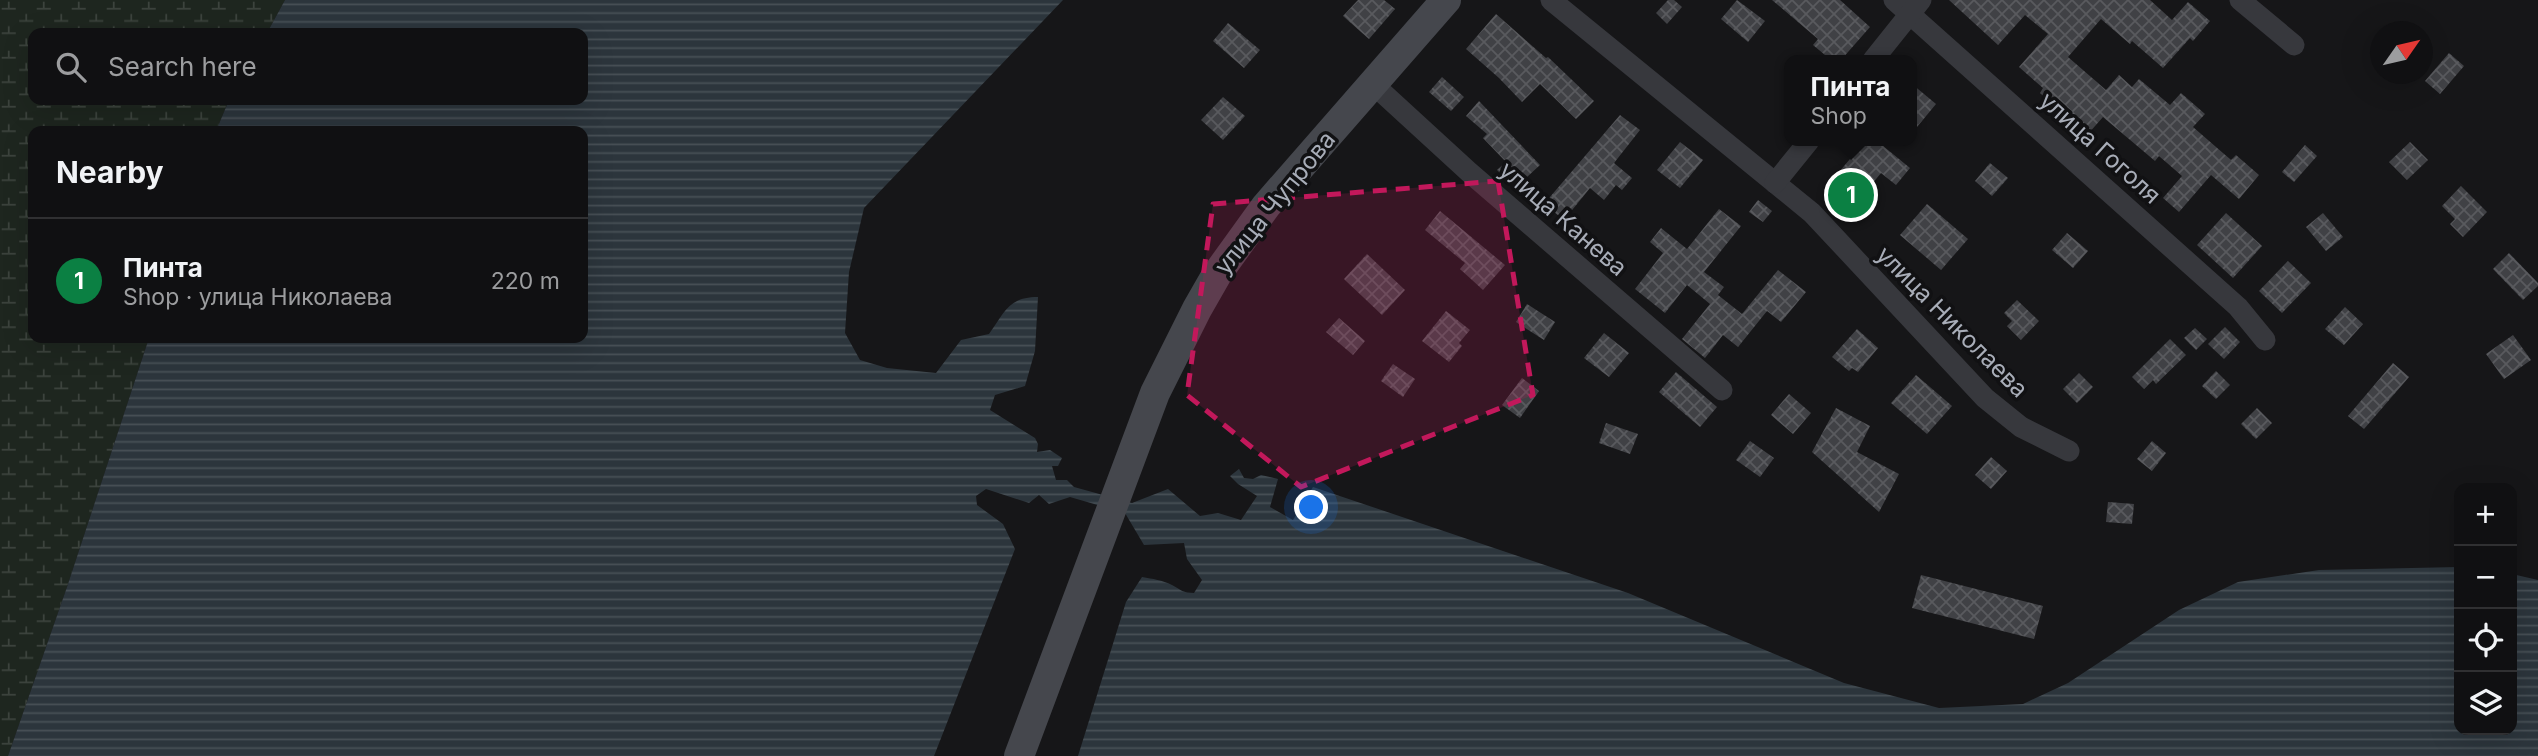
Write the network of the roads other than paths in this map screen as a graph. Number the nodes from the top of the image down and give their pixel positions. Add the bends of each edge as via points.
1 (1446, 0) edge
2 (1551, 0) edge
3 (2240, 0) edge
4 (1909, 4) edge
5 (2294, 45) dead end
6 (1876, 55) edge
7 (1373, 84) junction
8 (1805, 146) edge
9 (1775, 183) junction
10 (2265, 340) dead end
11 (1722, 390) dead end
12 (2068, 451) dead end
13 (1019, 756) edge

1 - 7 street, улица Чупрова
2 - 9 street, улица Николаева
3 - 5 street
4 - 6 street
4 - 10 street, улица Гоголя via 2238,307
7 - 11 street, улица Канева
7 - 13 street, улица Чупрова via 1266,206 1217,274 1173,353
8 - 9 street
9 - 12 street, улица Николаева via 1812,214 1985,398 2021,427

